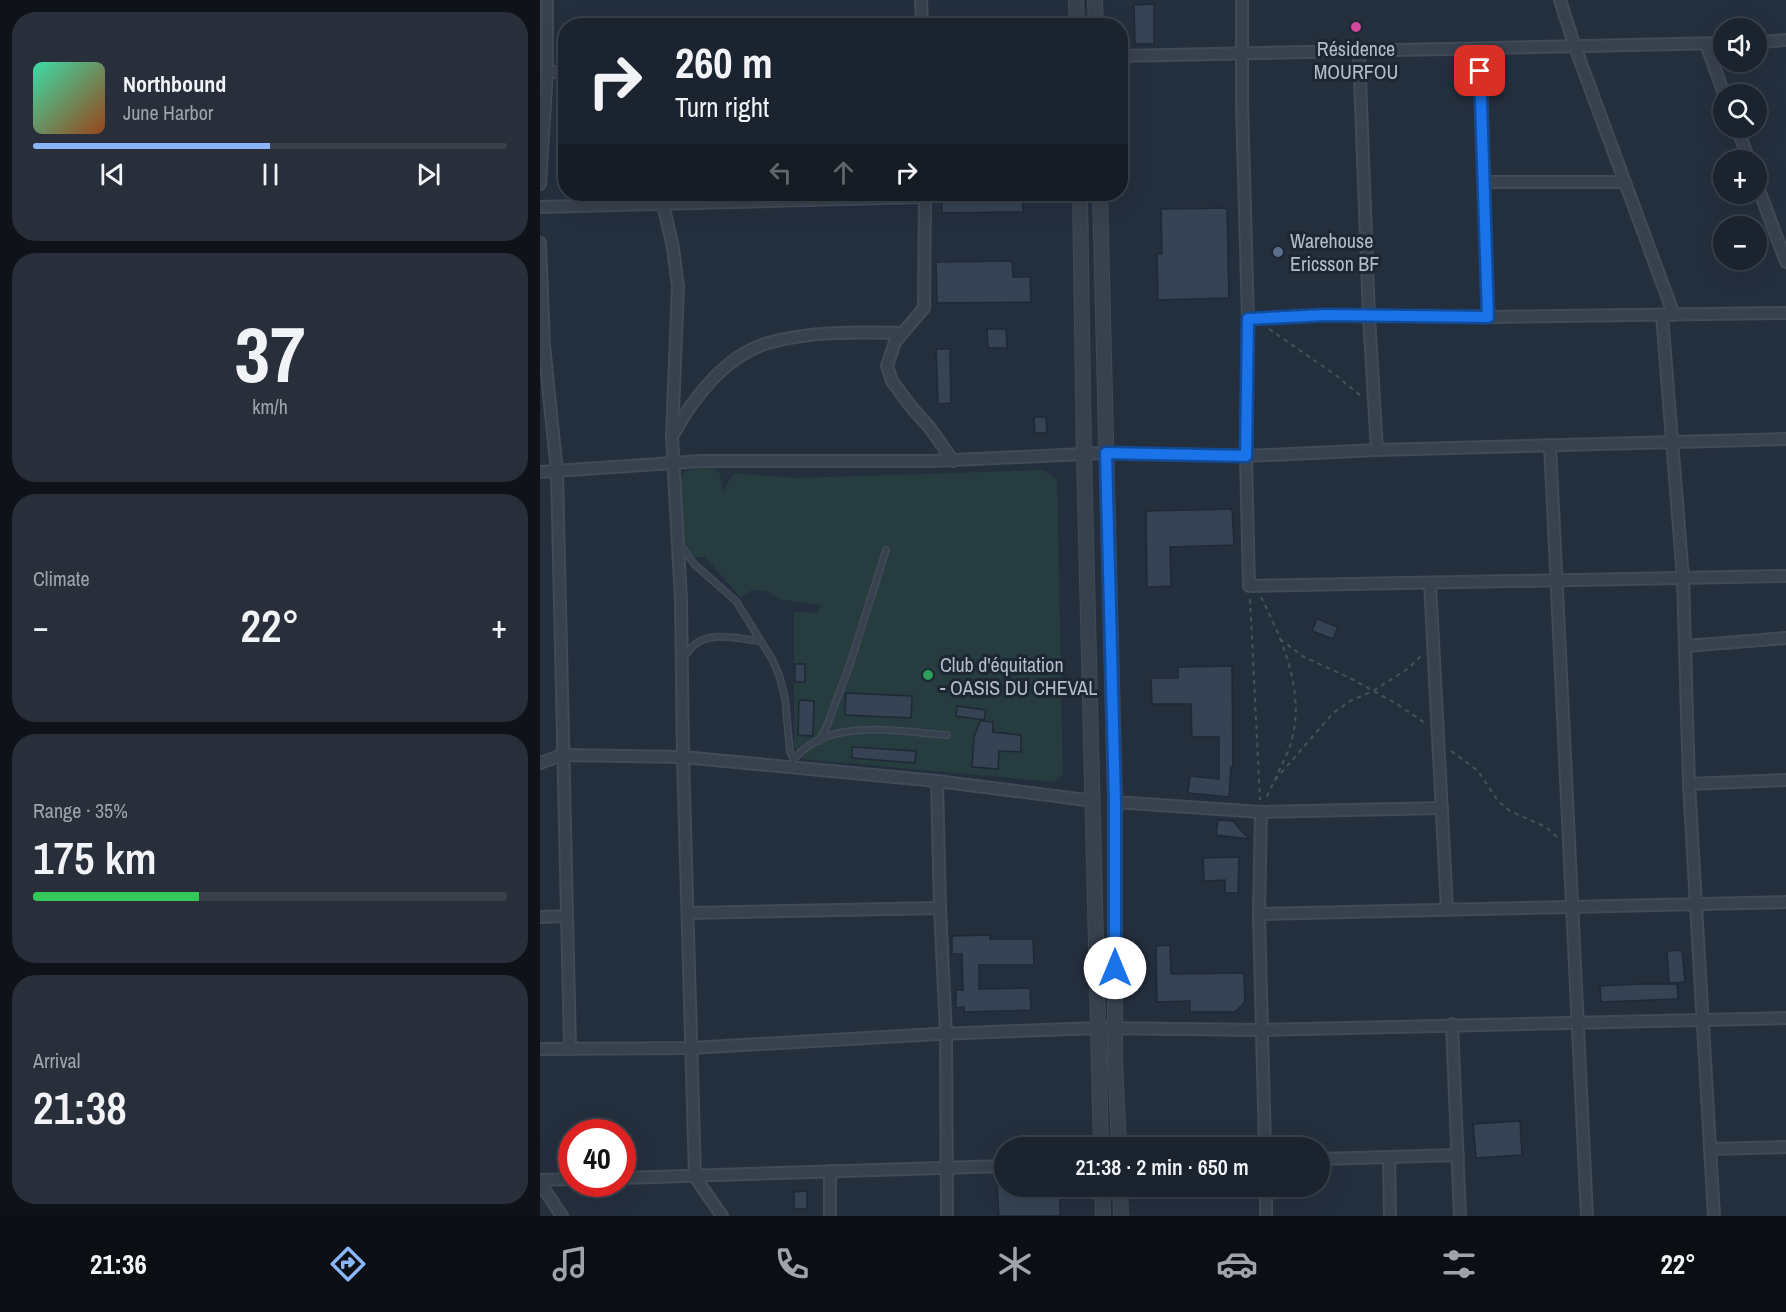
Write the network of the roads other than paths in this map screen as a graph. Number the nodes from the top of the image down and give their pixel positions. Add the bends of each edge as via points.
1 (547, 0) edge
2 (921, 0) edge
3 (1076, 0) edge
4 (1095, 0) edge
5 (1242, 0) edge
6 (1560, 0) edge
7 (922, 18) edge
8 (1077, 18) edge
9 (1096, 18) edge
10 (1786, 40) edge
11 (1767, 41) edge
12 (1706, 44) junction
13 (1713, 44) edge
14 (1575, 47) junction
15 (1480, 49) junction
16 (1359, 52) junction
17 (1242, 55) junction
18 (1128, 56) edge
19 (547, 72) junction
20 (558, 72) edge
21 (1720, 84) edge
22 (1484, 182) junction
23 (1625, 182) junction
24 (540, 184) edge
25 (750, 201) edge
26 (925, 201) edge
27 (1080, 201) edge
28 (1100, 201) edge
29 (663, 204) junction
30 (1764, 204) edge
31 (540, 207) edge
32 (540, 243) edge
33 (1786, 262) edge
34 (1786, 314) edge
35 (1668, 315) junction
36 (1369, 317) junction
37 (1488, 317) junction
38 (1248, 319) junction
39 (901, 333) junction
40 (542, 345) edge
41 (672, 436) junction
42 (1786, 440) edge
43 (1671, 442) junction
44 (1550, 445) junction
45 (1377, 450) junction
46 (1106, 453) junction
47 (1084, 454) junction
48 (1246, 456) junction
49 (953, 461) junction
50 (674, 462) junction
51 (540, 472) edge
52 (557, 472) junction
53 (679, 541) junction
54 (886, 550) dead end
55 (1786, 576) edge
56 (1683, 578) junction
57 (1555, 580) junction
58 (1430, 583) junction
59 (1786, 638) edge
60 (759, 641) junction
61 (1686, 646) junction
62 (681, 663) junction
63 (947, 735) dead end
64 (819, 741) junction
65 (563, 755) junction
66 (683, 757) junction
67 (540, 763) edge
68 (792, 763) junction
69 (1786, 780) edge
70 (937, 781) junction
71 (1689, 784) junction
72 (1094, 801) junction
73 (1115, 802) junction
74 (1442, 808) junction
75 (1261, 812) junction
76 (1786, 902) edge
77 (1696, 904) junction
78 (1571, 906) junction
79 (940, 909) junction
80 (1447, 909) junction
81 (688, 913) junction
82 (1259, 914) junction
83 (567, 916) junction
84 (540, 917) edge
85 (1786, 1018) edge
86 (1703, 1019) junction
87 (1577, 1022) junction
88 (1452, 1024) junction
89 (1098, 1028) junction
90 (1115, 1029) junction
91 (1262, 1030) junction
92 (946, 1034) junction
93 (570, 1047) junction
94 (691, 1048) junction
95 (540, 1049) edge
96 (1101, 1137) edge
97 (1119, 1137) edge
98 (1265, 1137) edge
99 (1786, 1147) edge
100 (1710, 1149) junction
101 (1458, 1155) junction
102 (1389, 1157) junction
103 (1330, 1159) edge
104 (994, 1167) edge
105 (945, 1169) junction
106 (830, 1171) junction
107 (695, 1177) junction
108 (636, 1178) edge
109 (558, 1180) edge
110 (540, 1182) edge
111 (1102, 1197) edge
112 (1120, 1197) edge
113 (1266, 1197) edge
114 (562, 1216) edge
115 (722, 1216) edge
116 (830, 1216) edge
117 (947, 1216) edge
118 (1103, 1216) edge
119 (1121, 1216) edge
120 (1266, 1216) edge
121 (1390, 1216) edge
122 (1460, 1216) edge
123 (1587, 1216) edge
124 (1714, 1216) edge

1 - 19 street
2 - 7 street
3 - 8 street
4 - 9 street
5 - 17 street
6 - 14 street
10 - 11 street
12 - 13 street
12 - 14 street
12 - 21 street
14 - 15 street
14 - 23 street
15 - 16 street
15 - 22 street
16 - 17 street
16 - 36 street
17 - 18 street
17 - 38 street
19 - 20 street
19 - 24 street
22 - 23 street
22 - 37 street
23 - 35 street
25 - 29 street
26 - 39 street via 924,308
27 - 47 street
28 - 46 street
29 - 31 street
29 - 41 street via 678,286
30 - 33 street
32 - 40 street
34 - 35 street
35 - 37 street
35 - 43 street
36 - 37 street
36 - 38 street
36 - 45 street
38 - 48 street
39 - 41 street via 814,335 767,343 745,353 715,376 697,395
39 - 49 street via 887,366 892,381
40 - 52 street
41 - 50 street
42 - 43 street
43 - 44 street
43 - 56 street
44 - 45 street
44 - 57 street
45 - 48 street
46 - 47 street
46 - 48 street
46 - 73 street
47 - 49 street
47 - 72 street
48 - 58 street via 1252,586
49 - 50 street
50 - 52 street
50 - 53 street
51 - 52 street
52 - 65 street
53 - 60 lane via 694,564 736,602
53 - 62 street
54 - 64 lane via 849,667
55 - 56 street
56 - 57 street
56 - 61 street
57 - 58 street
57 - 78 street
58 - 74 street
59 - 61 street
60 - 62 lane via 701,639
60 - 68 lane via 779,675
61 - 71 street
62 - 66 street
63 - 64 lane via 857,729
64 - 68 lane via 799,753
65 - 66 street
65 - 67 street
65 - 83 street
66 - 68 street
66 - 81 street
68 - 70 street
69 - 71 street
70 - 72 street
70 - 79 street
71 - 77 street
72 - 89 street
73 - 75 street
73 - 90 street
74 - 75 street
74 - 80 street
75 - 82 street
76 - 77 street
77 - 78 street
77 - 86 street
78 - 80 street
78 - 87 street
79 - 81 street
79 - 92 street
80 - 82 street
81 - 94 street
82 - 91 street
83 - 84 street
83 - 93 street
85 - 86 street
86 - 87 street
86 - 100 street
87 - 88 street
87 - 123 street
88 - 91 street
88 - 101 street
89 - 90 street
89 - 92 street
89 - 96 street
90 - 91 street
90 - 97 street
91 - 98 street
92 - 94 street
92 - 105 street
93 - 94 street
93 - 95 street
94 - 107 street
99 - 100 street
100 - 124 street
101 - 102 street
101 - 122 street
102 - 103 street
102 - 121 street
104 - 105 street
105 - 106 street
105 - 117 street
106 - 107 street
106 - 116 street
107 - 108 street
107 - 115 street
109 - 110 street
110 - 114 street
111 - 118 street
112 - 119 street
113 - 120 street

